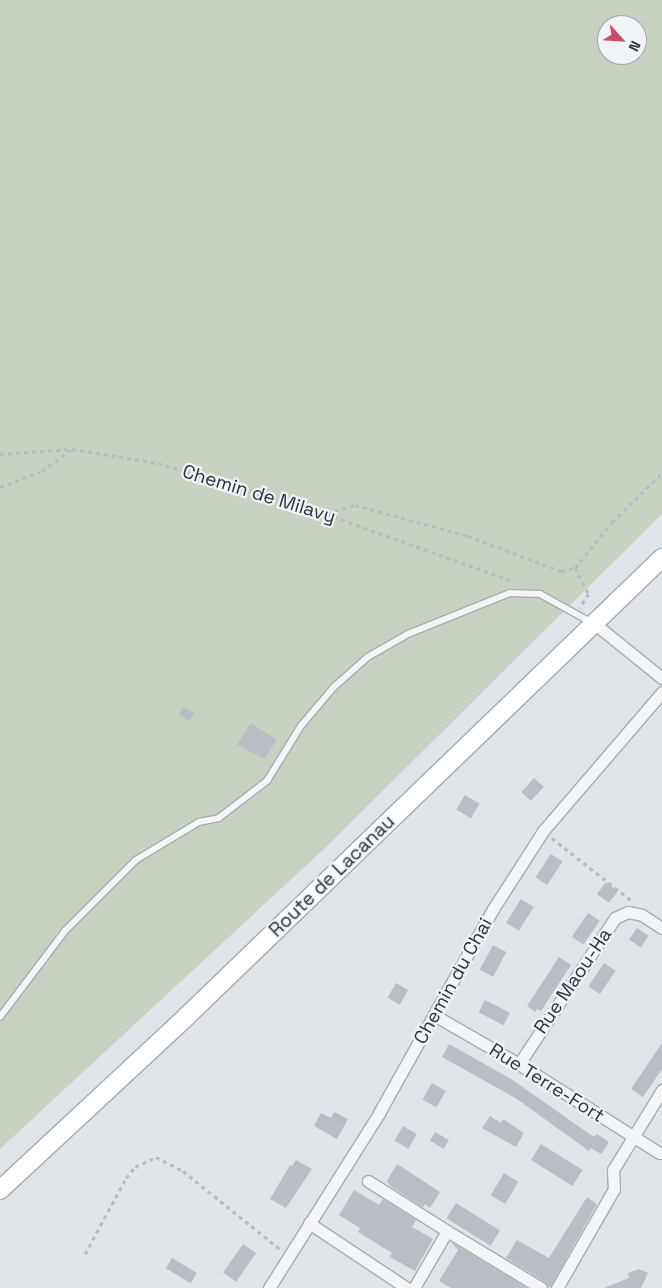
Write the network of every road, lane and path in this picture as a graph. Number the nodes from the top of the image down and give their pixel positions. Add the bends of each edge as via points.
1 (72, 449) junction
2 (0, 454) edge
3 (662, 473) edge
4 (0, 486) edge
5 (326, 514) junction
6 (662, 558) edge
7 (575, 568) junction
8 (510, 580) dead end
9 (576, 614) junction
10 (595, 624) junction
11 (662, 678) edge
12 (662, 692) edge
13 (543, 831) junction
14 (642, 915) junction
15 (662, 928) edge
16 (434, 1015) junction
17 (0, 1017) edge
18 (518, 1064) junction
19 (662, 1090) edge
20 (632, 1137) junction
21 (659, 1153) dead end
22 (368, 1181) dead end
23 (0, 1190) edge
24 (309, 1223) junction
25 (447, 1231) junction
26 (85, 1254) dead end
27 (289, 1256) junction
28 (269, 1288) edge
29 (407, 1288) edge
30 (414, 1288) edge
31 (541, 1288) edge
32 (557, 1288) edge

1 - 2 path, Chemin de Milavy
1 - 4 path via 42,471
1 - 5 path, Chemin de Milavy via 158,463
3 - 7 path via 612,522
5 - 7 path via 355,505 468,536 561,571
5 - 8 path, Chemin de Milavy
6 - 10 main road, Route de Lacanau
7 - 9 path via 589,594
9 - 10 lane
9 - 17 lane via 540,594 510,593 408,634 368,657 334,687 301,726 267,781 220,818 199,822 136,860 65,931
10 - 11 street
10 - 23 main road, Route de Lacanau via 180,1023
12 - 13 street, Chemin du Chai
13 - 14 path via 631,899
13 - 16 street, Chemin du Chai via 493,909
14 - 15 street
14 - 18 street, Rue Maou-Ha via 628,912 615,918
16 - 18 street, Rue Terre-Fort
16 - 24 street, Chemin du Chai via 379,1112
18 - 20 street, Rue Terre-Fort
19 - 20 street
20 - 21 street, Rue Terre-Fort
20 - 32 street via 613,1170 614,1189 606,1207
22 - 25 street
24 - 27 street, Chemin du Chai
24 - 29 street
25 - 30 street
25 - 31 street
26 - 27 path via 126,1178 135,1167 156,1158 183,1171
27 - 28 street, Chemin du Chai

